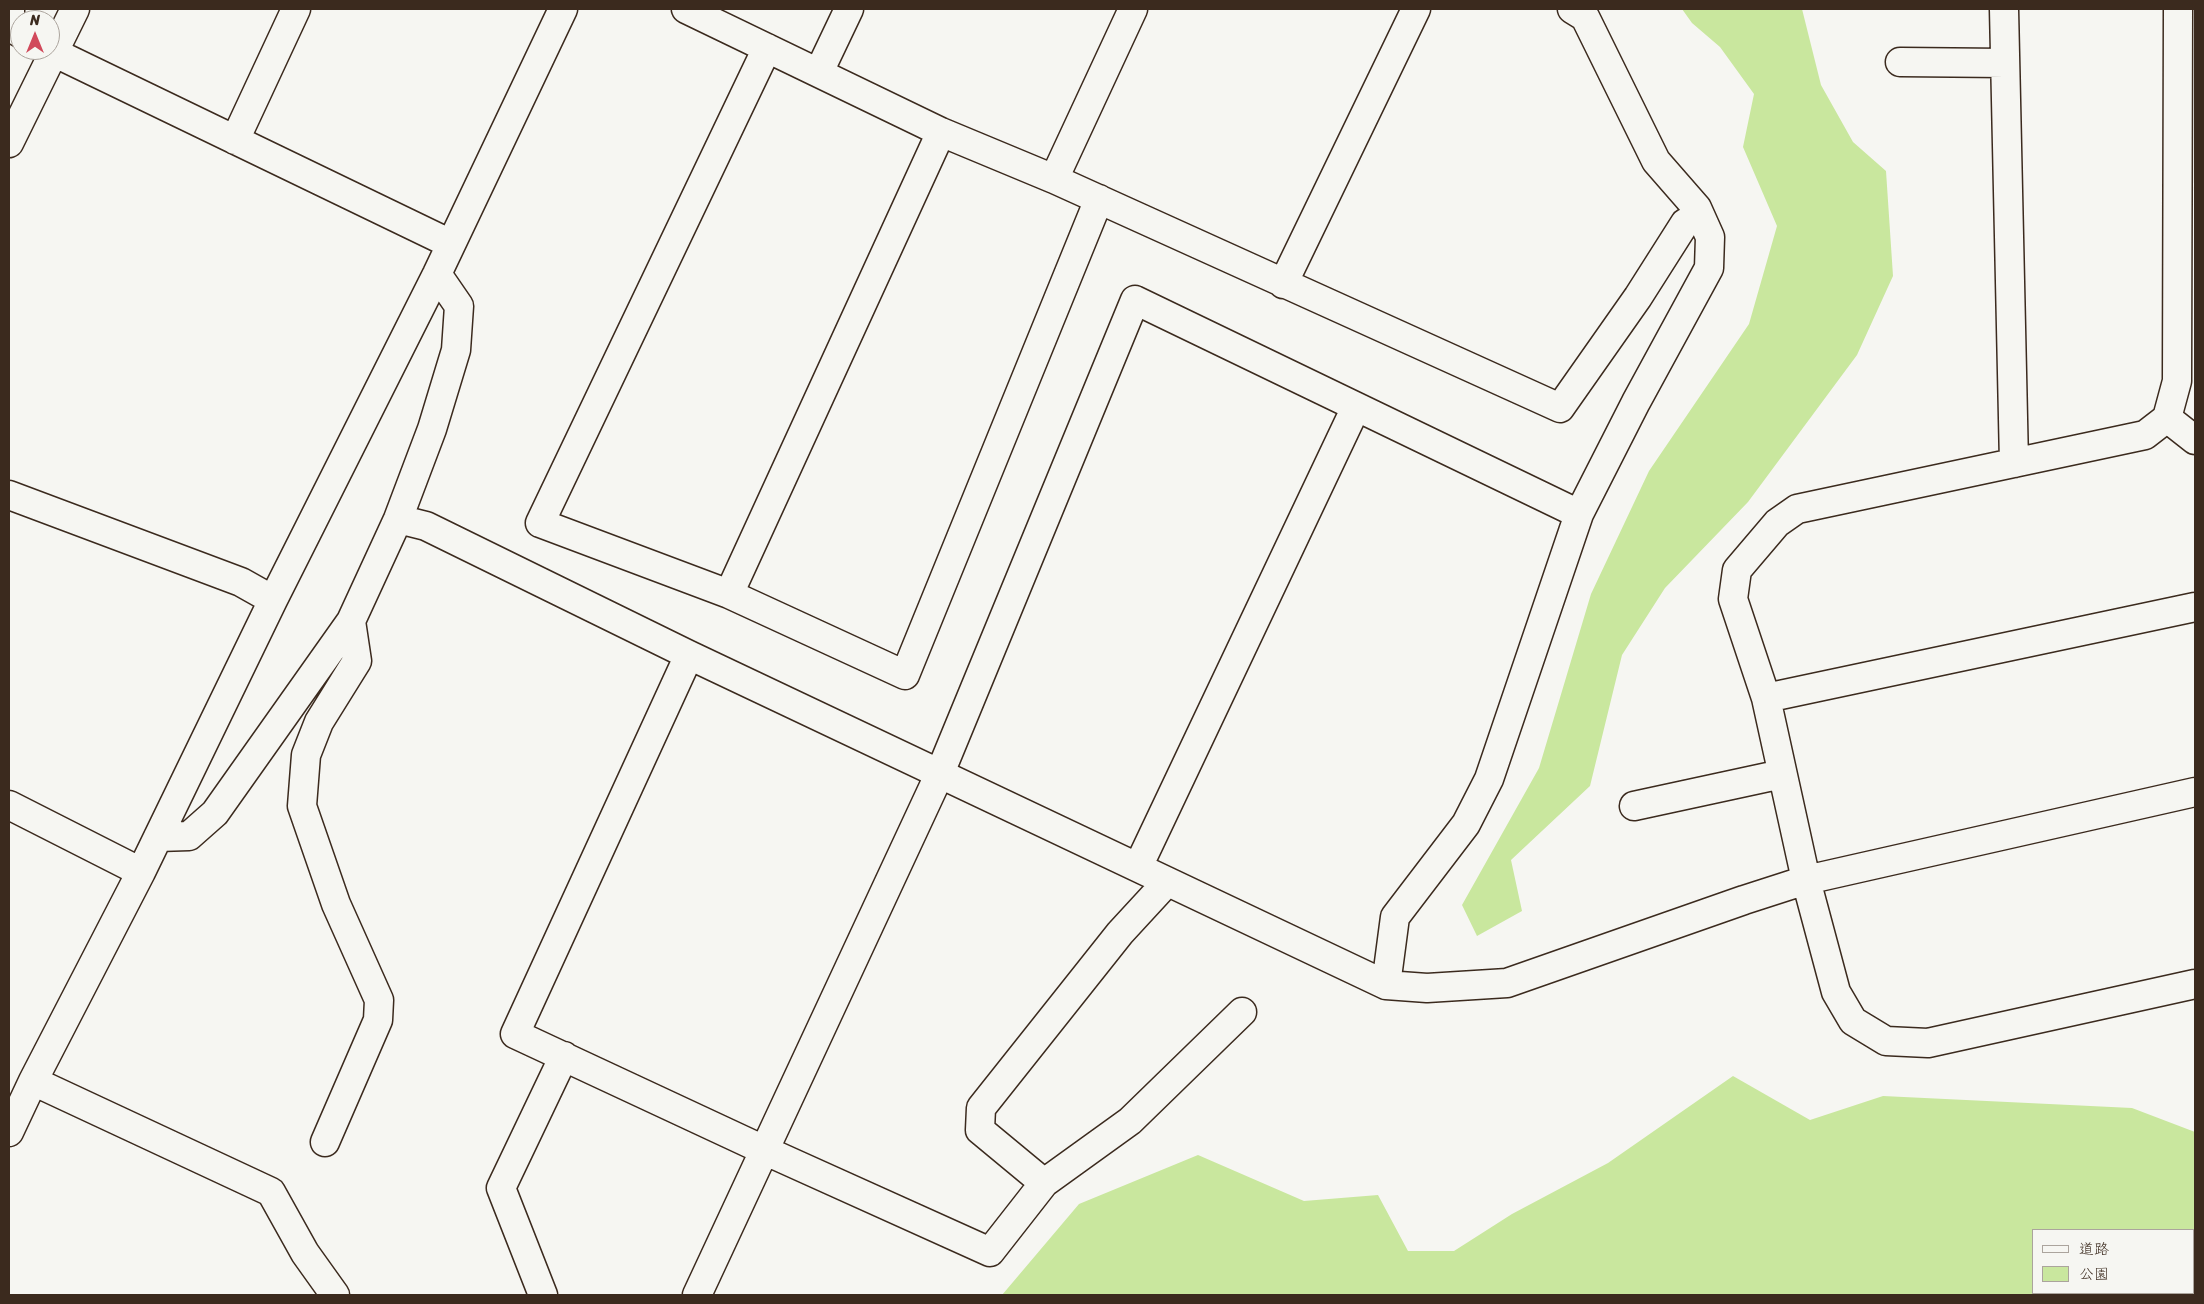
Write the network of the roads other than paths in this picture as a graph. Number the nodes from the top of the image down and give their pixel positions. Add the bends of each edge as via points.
1 (75, 9) edge
2 (296, 9) edge
3 (563, 9) edge
4 (686, 9) edge
5 (849, 9) edge
6 (1133, 9) edge
7 (1416, 9) edge
8 (1572, 9) edge
9 (2004, 9) edge
10 (2178, 9) edge
11 (60, 35) edge
12 (767, 48) junction
13 (60, 55) edge
14 (47, 60) edge
15 (1900, 62) dead end
16 (2005, 63) junction
17 (819, 72) junction
18 (941, 132) junction
19 (235, 140) junction
20 (9, 143) edge
21 (1054, 179) junction
22 (1099, 199) junction
23 (1700, 215) junction
24 (451, 244) junction
25 (437, 274) junction
26 (1283, 284) junction
27 (1356, 407) junction
28 (2167, 418) junction
29 (2195, 440) edge
30 (2014, 463) junction
31 (9, 495) edge
32 (1579, 514) junction
33 (398, 520) junction
34 (729, 594) junction
35 (273, 600) junction
36 (2195, 607) edge
37 (351, 621) junction
38 (690, 655) junction
39 (1766, 698) junction
40 (940, 773) junction
41 (1782, 774) junction
42 (2195, 792) edge
43 (9, 805) edge
44 (1634, 806) dead end
45 (158, 836) junction
46 (1138, 868) junction
47 (141, 872) junction
48 (1806, 880) junction
49 (1167, 882) junction
50 (2195, 984) edge
51 (1386, 985) junction
52 (1242, 1012) dead end
53 (564, 1056) junction
54 (33, 1081) junction
55 (9, 1132) edge
56 (325, 1142) dead end
57 (766, 1151) junction
58 (1044, 1183) junction
59 (335, 1295) edge
60 (543, 1295) edge
61 (697, 1295) edge

1 - 11 street
2 - 19 street
3 - 24 street
4 - 12 street
5 - 17 street
6 - 21 street
7 - 26 street
8 - 23 street via 1585,18 1656,161
9 - 16 street
10 - 28 street via 2177,381
12 - 17 street
12 - 34 street via 540,523
13 - 19 street
14 - 20 street
15 - 16 street
16 - 30 street
17 - 18 street
18 - 21 street
18 - 34 street
19 - 24 street
21 - 22 street
22 - 26 street
22 - 34 street via 905,675
23 - 26 street via 1685,223 1560,408
23 - 32 street via 1710,237 1709,268
24 - 25 street
25 - 33 street via 459,306 456,350 432,429
25 - 35 street
27 - 32 street
27 - 40 street via 1135,300
27 - 46 street
28 - 29 street
28 - 30 street via 2145,435
30 - 39 street via 1797,508 1777,523 1737,570 1733,599
31 - 35 street via 241,582
32 - 51 street via 1489,778 1466,824 1395,917
33 - 37 street
33 - 38 street via 426,526
35 - 45 street
36 - 39 street
37 - 45 street via 215,813 189,836
37 - 56 street via 357,661 319,722 306,755 302,806 336,904 379,1000 378,1020
38 - 40 street
38 - 53 street via 515,1034
39 - 41 street
40 - 46 street
40 - 57 street
41 - 44 street
41 - 48 street
42 - 48 street
43 - 47 street
45 - 47 street
46 - 49 street
47 - 54 street
48 - 50 street via 1836,992 1853,1021 1886,1041 1928,1043
48 - 51 street via 1507,984 1426,988
49 - 51 street
49 - 58 street via 1120,933 981,1108 980,1130
52 - 58 street via 1130,1121
53 - 57 street
53 - 60 street via 501,1188
54 - 55 street
54 - 59 street via 271,1192 305,1253
57 - 58 street via 990,1252
57 - 61 street

